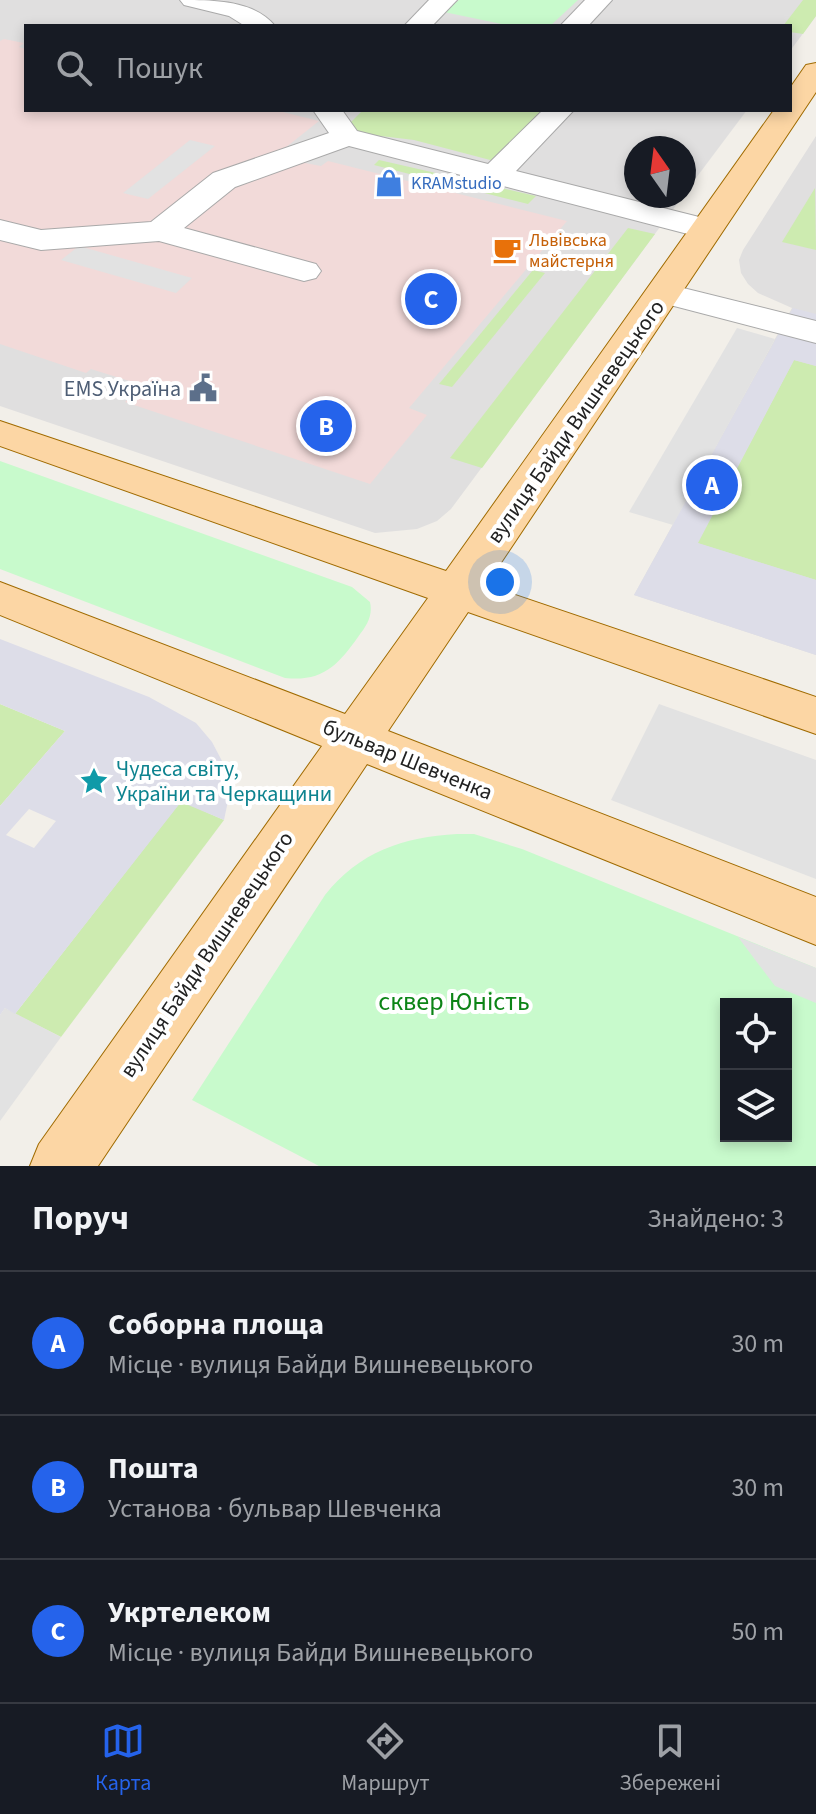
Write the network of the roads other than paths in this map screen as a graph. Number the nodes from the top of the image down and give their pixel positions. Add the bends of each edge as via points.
1 (193, 0) edge
2 (444, 0) edge
3 (599, 0) edge
4 (259, 24) edge
5 (419, 24) edge
6 (575, 24) edge
7 (816, 71) edge
8 (792, 107) edge
9 (558, 112) edge
10 (789, 112) edge
11 (341, 120) edge
12 (495, 174) junction
13 (707, 229) junction
14 (0, 230) edge
15 (160, 231) junction
16 (304, 271) dead end
17 (663, 293) junction
18 (816, 332) edge
19 (0, 433) edge
20 (458, 592) junction
21 (0, 598) edge
22 (816, 716) edge
23 (355, 738) junction
24 (816, 921) edge
25 (61, 1166) edge

1 - 4 lane via 238,10
2 - 5 lane
3 - 6 lane
7 - 8 main road, вулиця Байди Вишневецького
9 - 12 lane
10 - 13 main road, вулиця Байди Вишневецького
11 - 12 lane
11 - 15 lane via 224,180
12 - 13 lane
13 - 17 main road, вулиця Байди Вишневецького
14 - 15 lane via 41,240
15 - 16 lane
17 - 18 lane
17 - 20 main road, вулиця Байди Вишневецького
19 - 20 main road
20 - 22 main road
20 - 23 main road, вулиця Байди Вишневецького
21 - 23 main road, бульвар Шевченка
23 - 24 main road, бульвар Шевченка
23 - 25 main road, вулиця Байди Вишневецького

